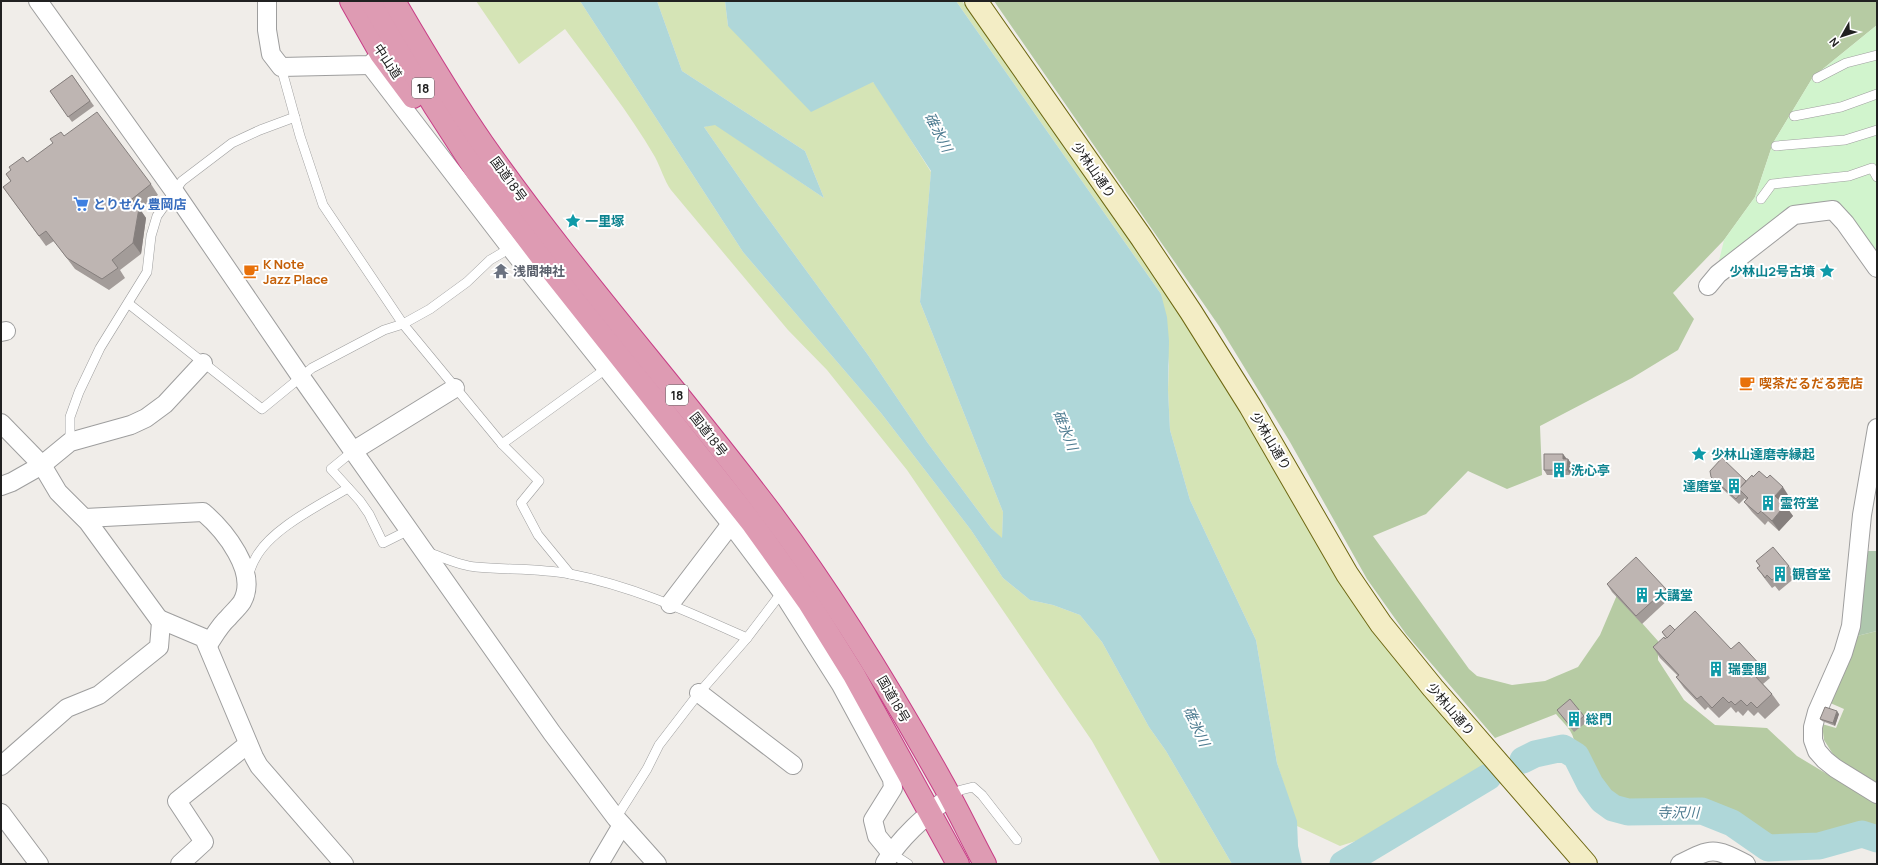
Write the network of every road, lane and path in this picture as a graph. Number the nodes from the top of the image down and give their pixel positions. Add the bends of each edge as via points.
1 (38, 1) edge
2 (267, 1) edge
3 (351, 1) edge
4 (371, 1) edge
5 (394, 1) edge
6 (976, 1) edge
7 (381, 52) junction
8 (1877, 55) edge
9 (281, 67) junction
10 (1817, 78) dead end
11 (1877, 94) edge
12 (1794, 116) dead end
13 (295, 117) junction
14 (1877, 130) edge
15 (1776, 146) dead end
16 (1877, 177) edge
17 (174, 191) junction
18 (1761, 199) dead end
19 (509, 246) junction
20 (1877, 268) edge
21 (1708, 286) dead end
22 (129, 304) junction
23 (403, 324) junction
24 (204, 363) junction
25 (607, 368) junction
26 (301, 377) junction
27 (455, 388) junction
28 (1, 423) edge
29 (1876, 436) edge
30 (70, 442) junction
31 (502, 444) junction
32 (353, 451) junction
33 (42, 465) junction
34 (1, 486) edge
35 (348, 488) junction
36 (85, 518) junction
37 (731, 524) junction
38 (409, 530) junction
39 (424, 551) junction
40 (570, 574) junction
41 (247, 579) junction
42 (782, 592) junction
43 (670, 604) junction
44 (159, 619) junction
45 (747, 638) junction
46 (208, 645) junction
47 (700, 693) junction
48 (248, 744) junction
49 (793, 765) dead end
50 (1, 766) edge
51 (1877, 794) edge
52 (950, 796) junction
53 (1, 813) edge
54 (929, 813) junction
55 (619, 821) junction
56 (1018, 840) dead end
57 (888, 859) edge
58 (39, 864) edge
59 (180, 864) edge
60 (344, 864) edge
61 (599, 864) edge
62 (657, 864) edge
63 (908, 864) edge
64 (958, 864) edge
65 (985, 864) edge
66 (1586, 864) edge
67 (1680, 864) edge
68 (1746, 864) edge

1 - 17 street
2 - 9 street via 267,30 271,54
3 - 7 highway, 中山道 / 18
4 - 7 highway, 国道18号 / 18
5 - 52 highway, 国道18号 / 18 via 492,156 769,510 822,585 867,654
6 - 66 street, 少林山通り via 1191,312 1299,488 1347,574 1381,624 1433,688
7 - 9 street
7 - 19 street via 374,72
7 - 54 highway, 国道18号 / 18 via 435,107 477,172 767,543 808,601 854,675
8 - 10 lane via 1846,63
9 - 13 lane
11 - 12 lane via 1841,106
13 - 17 lane via 232,143 182,181
13 - 23 lane via 323,205
14 - 15 lane via 1845,140
16 - 18 lane via 1872,168 1849,176 1772,184
17 - 22 lane via 157,216 150,236 147,272
17 - 26 street
19 - 23 lane via 430,309
19 - 25 street
20 - 21 street via 1833,210 1808,212 1794,215 1718,274
22 - 24 lane
22 - 30 lane via 100,348 79,392 70,417
23 - 26 lane via 384,330 312,368
23 - 27 lane
24 - 26 lane via 262,409
24 - 30 street via 165,404 146,418 131,425
25 - 31 lane
25 - 37 street
26 - 32 street
27 - 31 lane
27 - 32 street
28 - 33 street
29 - 51 street via 1862,515 1851,626 1843,653 1817,712 1813,740 1817,751 1825,760
30 - 33 street
31 - 40 lane via 539,481 521,502 538,535
32 - 35 lane via 330,469
32 - 38 street
33 - 34 street
33 - 36 street via 58,492
35 - 38 lane via 369,514 383,542
35 - 41 lane via 297,518 274,535 255,557
36 - 41 street via 202,512 217,524 230,542
36 - 44 street
37 - 42 street
37 - 43 street
38 - 39 street
39 - 40 lane via 474,567 534,569
39 - 55 street via 552,733
40 - 43 lane via 631,589
41 - 46 street via 243,601
42 - 45 lane
42 - 57 street via 841,685 892,779 893,788 873,820 877,836
43 - 45 lane
44 - 46 street via 204,638
44 - 50 street via 161,622 158,648 99,695 67,708
45 - 47 lane
46 - 48 street
47 - 49 street
47 - 55 lane via 659,745
48 - 59 street via 178,801 204,842
48 - 60 street via 259,766
52 - 54 street
52 - 56 lane via 973,787
52 - 65 highway, 国道18号 / 18
53 - 58 street
54 - 57 street
54 - 64 highway, 国道18号 / 18
55 - 61 street
55 - 62 street
57 - 63 lane
67 - 68 street via 1710,851 1728,855

